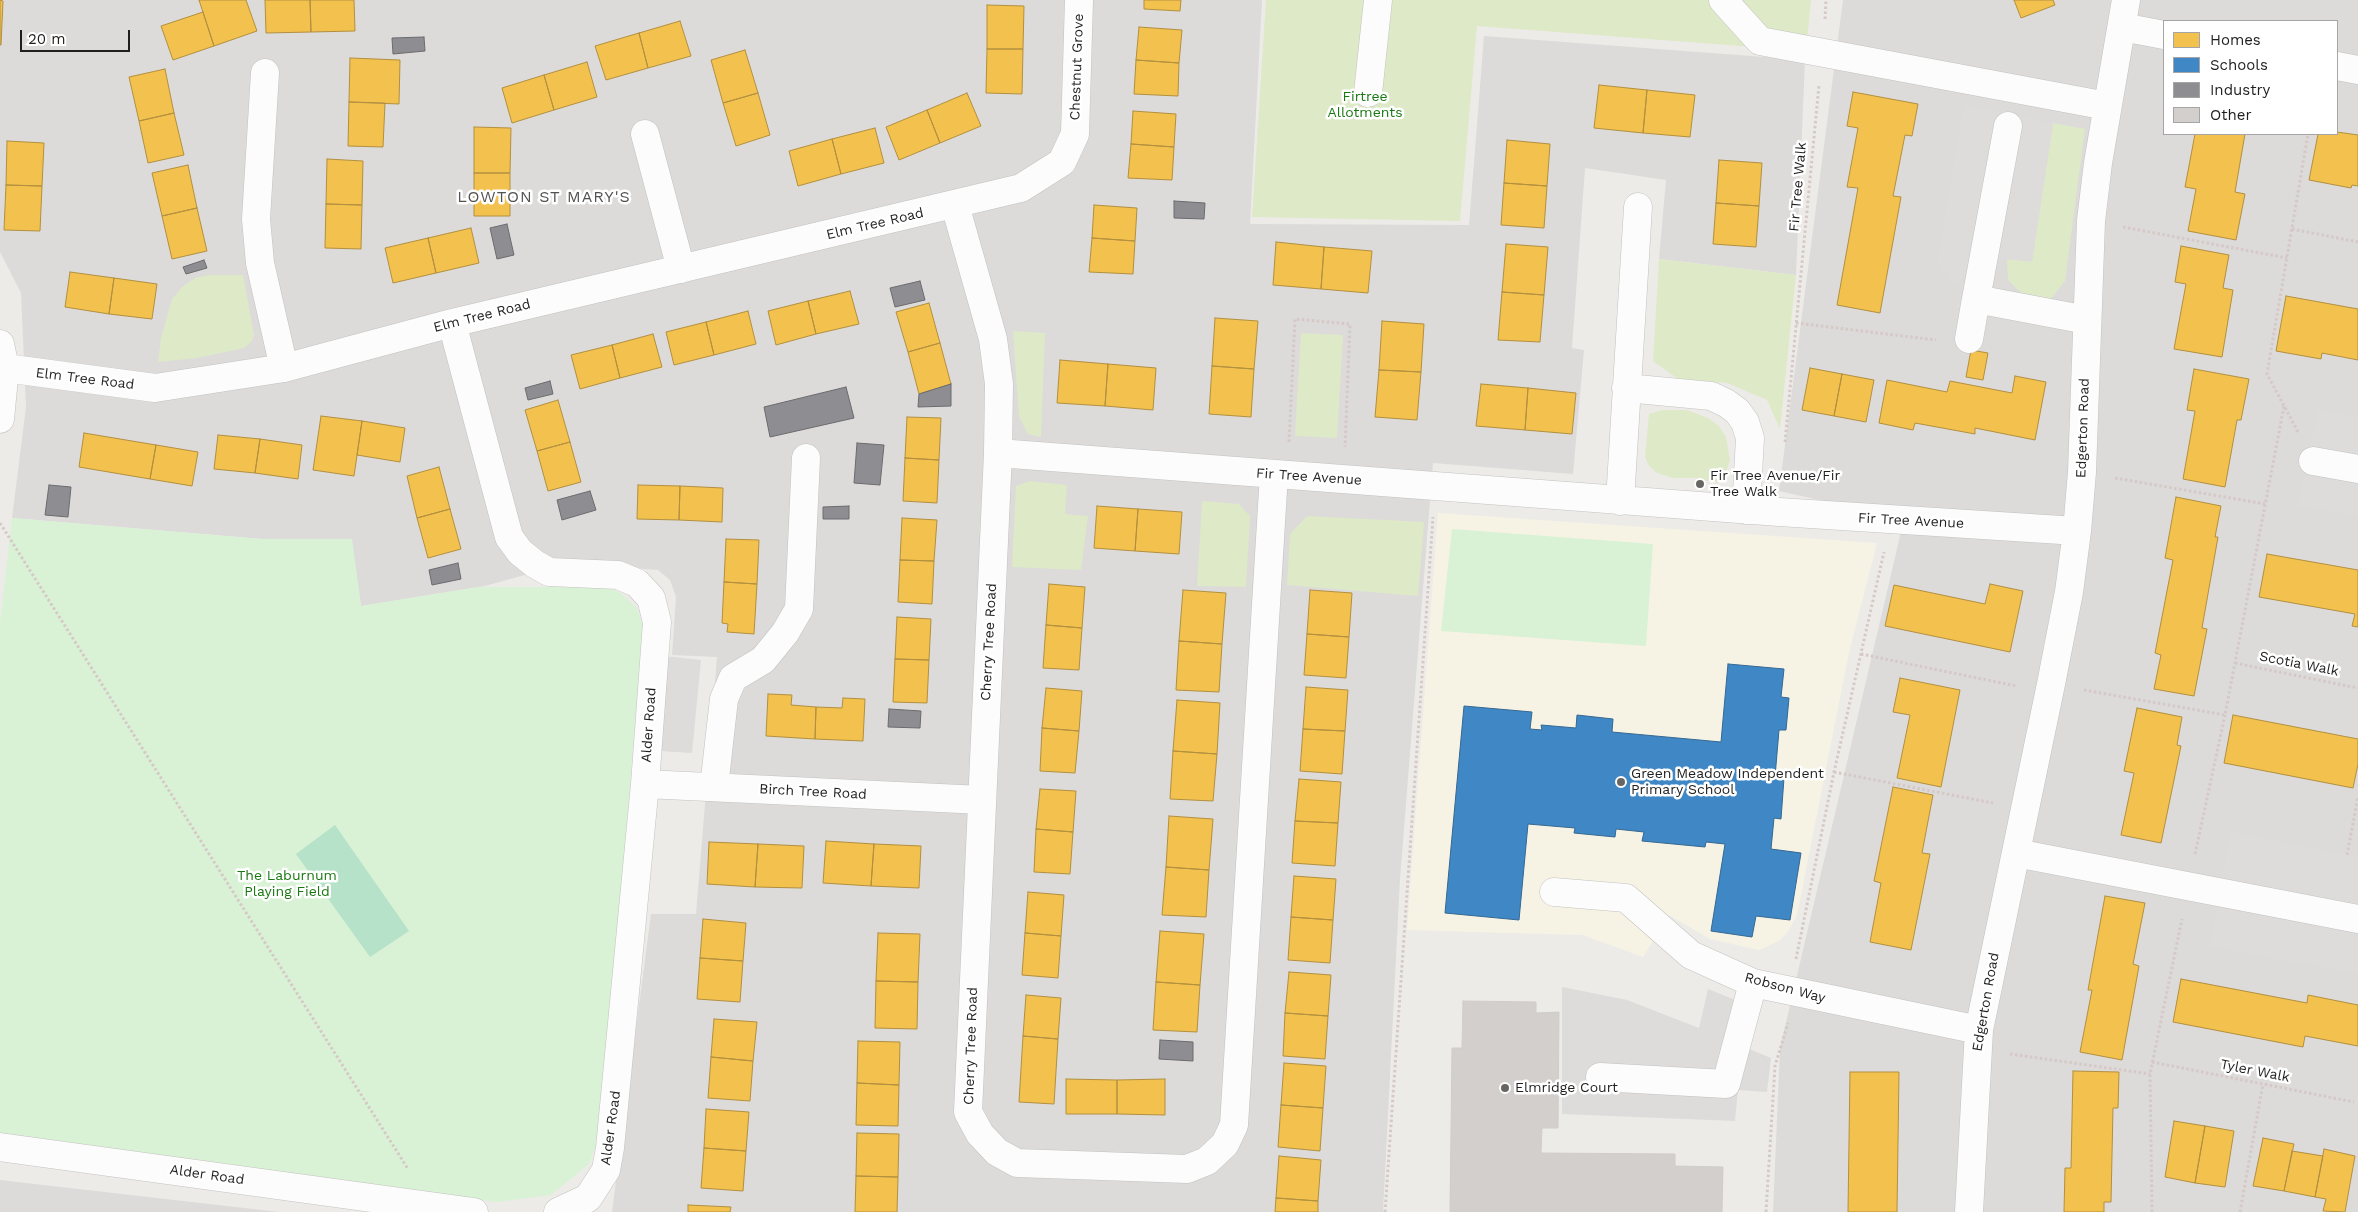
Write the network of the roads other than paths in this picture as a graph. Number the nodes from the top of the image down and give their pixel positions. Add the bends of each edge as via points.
1 (1079, 0) edge
2 (1378, 0) edge
3 (1723, 0) edge
4 (2126, 0) edge
5 (2122, 27) junction
6 (2163, 35) edge
7 (2338, 66) edge
8 (2358, 70) edge
9 (265, 73) dead end
10 (1368, 93) dead end
11 (2107, 106) junction
12 (2008, 126) dead end
13 (645, 134) dead end
14 (1062, 162) joint
15 (955, 205) junction
16 (1638, 207) dead end
17 (681, 269) junction
18 (1976, 299) junction
19 (2087, 320) junction
20 (452, 323) junction
21 (1969, 339) road end
22 (2, 356) edge
23 (284, 368) junction
24 (1626, 388) junction
25 (0, 419) edge
26 (998, 453) junction
27 (806, 458) dead end
28 (2313, 460) road end
29 (2358, 469) edge
30 (1281, 475) junction
31 (1620, 501) junction
32 (1746, 510) junction
33 (2077, 531) junction
34 (645, 784) junction
35 (714, 787) junction
36 (982, 800) junction
37 (2016, 853) junction
38 (1554, 892) dead end
39 (2358, 919) edge
40 (1753, 983) junction
41 (1978, 1040) junction
42 (1600, 1078) dead end
43 (0, 1147) edge
44 (430, 1209) edge
45 (474, 1212) edge
46 (558, 1212) edge
47 (1969, 1212) edge

1 - 14 street, Chestnut Grove via 1075,134
2 - 10 street
3 - 11 street via 1760,42
4 - 5 street, Edgerton Road
5 - 6 street
5 - 11 street, Edgerton Road
7 - 8 street
9 - 23 street via 256,219 260,263
11 - 19 street, Edgerton Road via 2091,221
12 - 18 street
13 - 17 street
14 - 15 street, Elm Tree Road via 1021,188
15 - 17 street, Elm Tree Road
15 - 26 street, Cherry Tree Road via 993,338 999,384
16 - 24 street
17 - 20 street, Elm Tree Road
18 - 19 street
18 - 21 street
19 - 33 street, Edgerton Road
20 - 23 street, Elm Tree Road
20 - 34 street, Alder Road via 509,537 520,552 549,572 618,575 637,583 651,598 657,622
22 - 23 street, Elm Tree Road via 155,388
22 - 25 street
24 - 31 street
24 - 32 street via 1711,396 1737,411 1750,438
26 - 30 street, Fir Tree Avenue
26 - 36 street, Cherry Tree Road
27 - 35 street via 799,609 763,660 733,678 724,699
28 - 29 street
30 - 31 street, Fir Tree Avenue
30 - 36 street, Cherry Tree Road via 1234,1125 1225,1144 1207,1161 1187,1169 1017,1163 997,1152 980,1134 968,1112
31 - 32 street, Fir Tree Avenue
32 - 33 street, Fir Tree Avenue
33 - 37 street, Edgerton Road via 2069,592
34 - 35 street, Birch Tree Road
34 - 46 street, Alder Road via 606,1170 588,1198
35 - 36 street, Birch Tree Road
37 - 39 street
37 - 41 street, Edgerton Road
38 - 40 street, Robson Way via 1626,898 1691,955
40 - 41 street, Robson Way
40 - 42 street via 1726,1084
41 - 47 street, Edgerton Road
43 - 44 street, Alder Road
44 - 45 street, Alder Road

